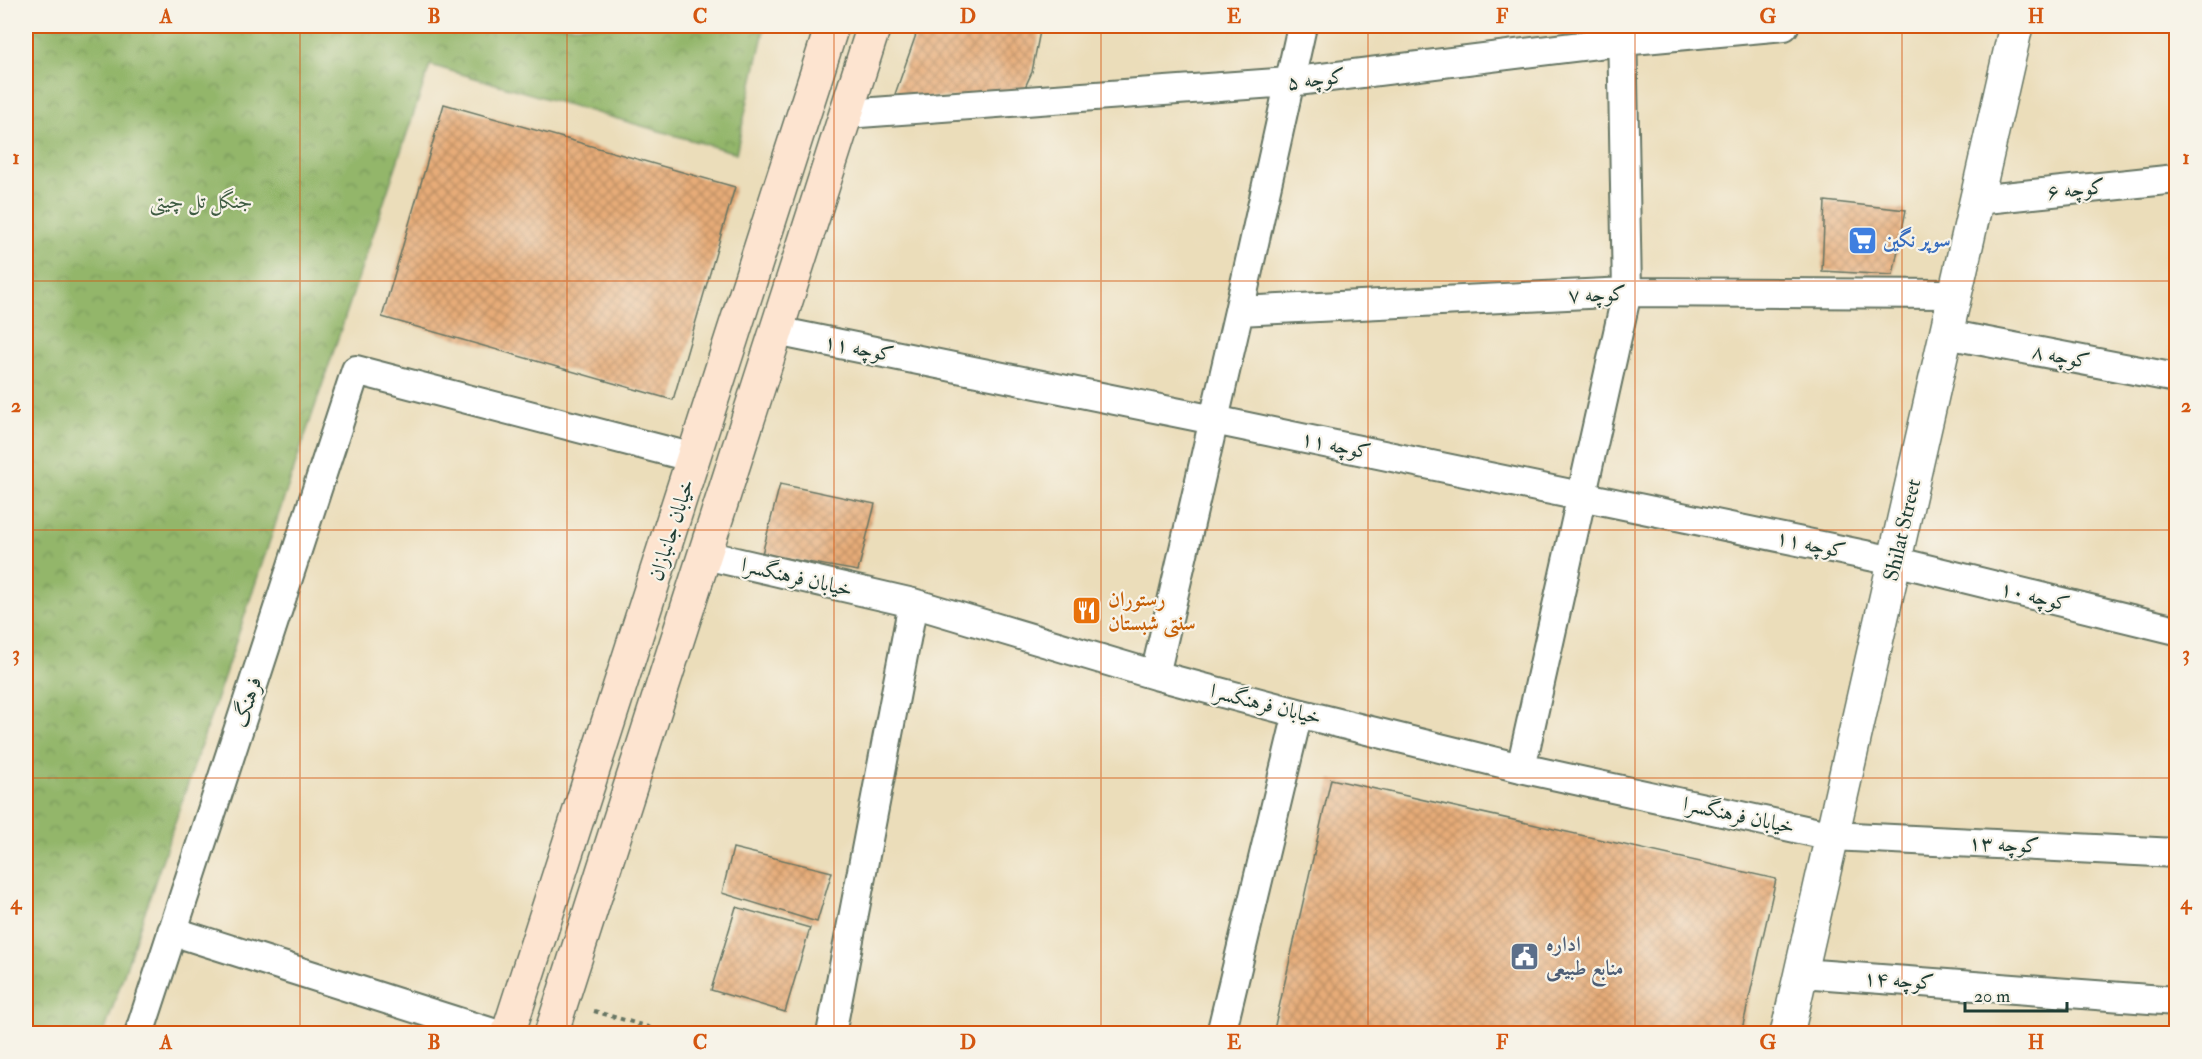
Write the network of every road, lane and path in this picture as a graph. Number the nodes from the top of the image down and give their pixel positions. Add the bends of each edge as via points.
1 (832, 26) edge
2 (874, 26) edge
3 (1302, 26) edge
4 (1784, 26) edge
5 (2016, 26) edge
6 (1622, 33) edge
7 (1289, 82) junction
8 (846, 114) junction
9 (2176, 179) edge
10 (1976, 200) junction
11 (1628, 292) junction
12 (1954, 294) junction
13 (1239, 311) junction
14 (776, 332) junction
15 (1946, 334) junction
16 (2176, 378) edge
17 (1214, 420) junction
18 (694, 458) junction
19 (1582, 496) junction
20 (705, 555) junction
21 (1894, 561) junction
22 (913, 603) junction
23 (2176, 630) edge
24 (1155, 675) junction
25 (1298, 713) junction
26 (1521, 768) junction
27 (1832, 836) junction
28 (2176, 853) edge
29 (565, 859) junction
30 (604, 872) junction
31 (172, 931) junction
32 (1801, 973) junction
33 (2176, 1001) edge
34 (562, 1002) junction
35 (139, 1034) edge
36 (496, 1034) edge
37 (508, 1034) edge
38 (552, 1034) edge
39 (672, 1034) edge
40 (831, 1034) edge
41 (1221, 1034) edge
42 (1787, 1034) edge

1 - 18 main road, خیابان جانبازان
2 - 8 main road, خیابان جانبازان
3 - 7 street
4 - 6 street, کوچه ۵
5 - 10 street, Shilat Street
6 - 7 street, کوچه ۵
6 - 11 street
7 - 8 street, کوچه ۵
7 - 13 street
8 - 14 main road, خیابان جانبازان
9 - 10 street, کوچه ۶
10 - 12 street, Shilat Street
11 - 12 street, کوچه ۷
11 - 13 street, کوچه ۷
11 - 19 street
12 - 15 street, Shilat Street
13 - 17 street
14 - 17 street, کوچه ۱۱
14 - 20 main road, خیابان جانبازان
15 - 16 street, کوچه ۸
15 - 21 street, Shilat Street
17 - 19 street, کوچه ۱۱
17 - 24 street
18 - 29 main road, خیابان جانبازان
18 - 31 street, فرهنگ via 356,370
19 - 21 street, کوچه ۱۱
19 - 26 street
20 - 22 street, خیابان فرهنگسرا
20 - 30 main road, خیابان جانبازان
21 - 23 street, کوچه ۱۰
21 - 27 street, Shilat Street
22 - 24 street, خیابان فرهنگسرا
22 - 40 street
24 - 25 street, خیابان فرهنگسرا
25 - 26 street, خیابان فرهنگسرا
25 - 41 street
26 - 27 street, خیابان فرهنگسرا
27 - 28 street, کوچه ۱۳
27 - 32 street, Shilat Street
29 - 30 main road
29 - 37 main road, خیابان جانبازان
30 - 34 main road, خیابان جانبازان
31 - 35 street, فرهنگ
31 - 36 street
32 - 33 street, کوچه ۱۴
32 - 42 street, Shilat Street
34 - 38 main road, خیابان جانبازان
34 - 39 path

